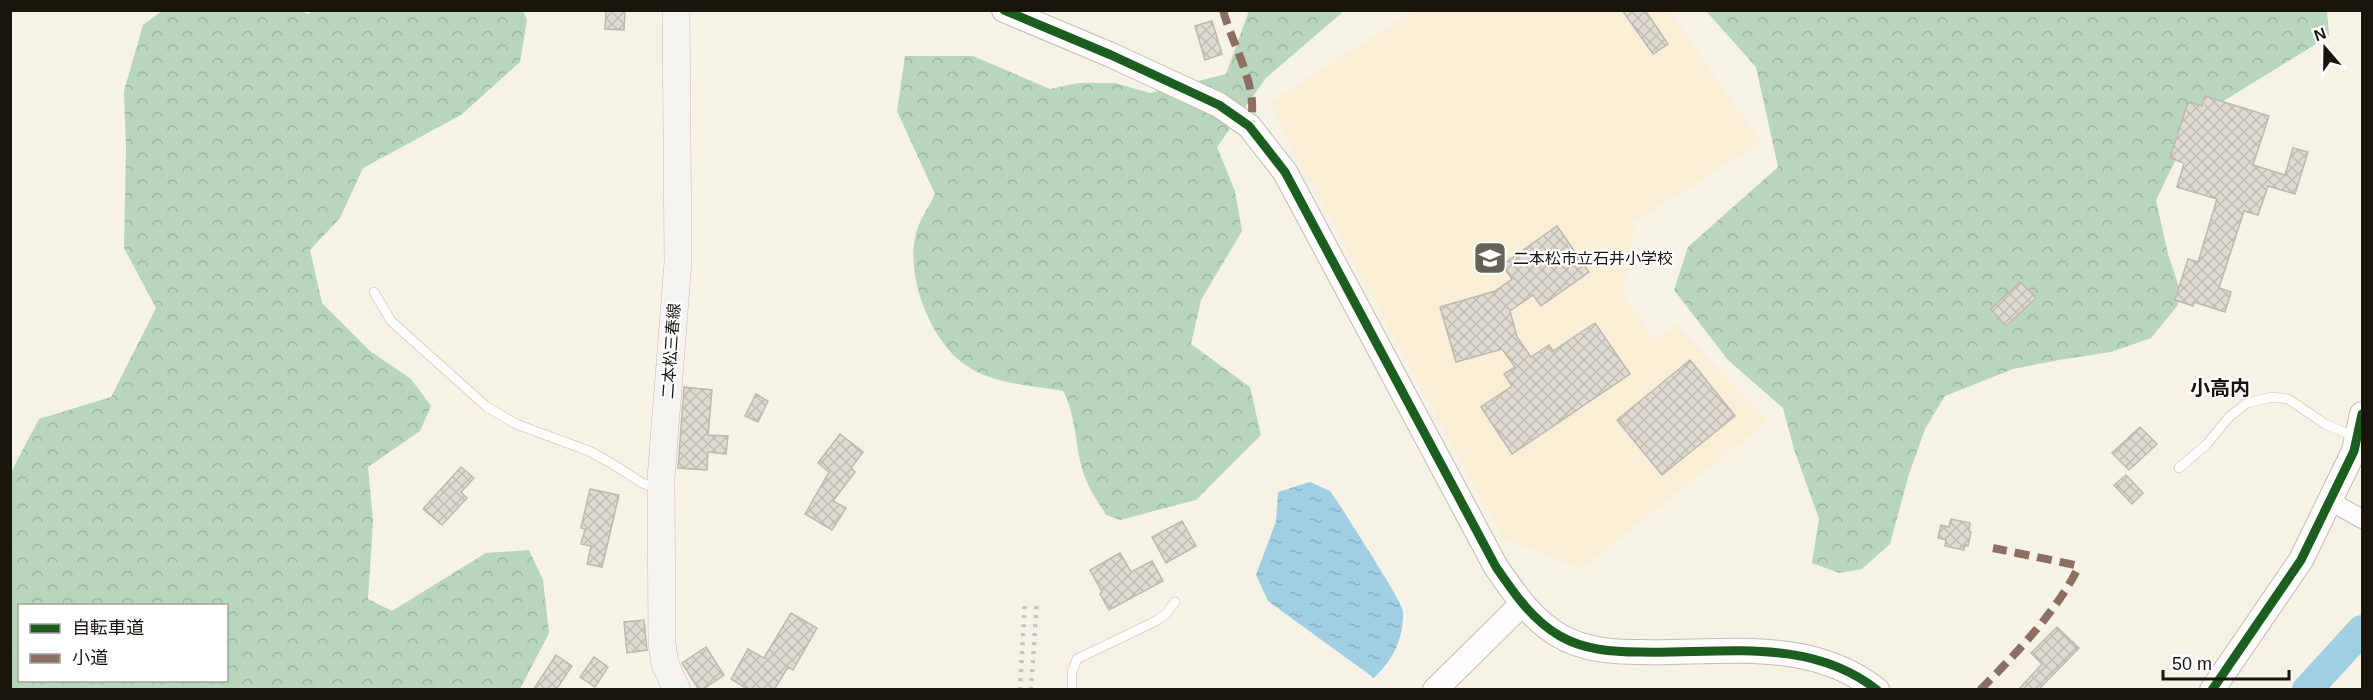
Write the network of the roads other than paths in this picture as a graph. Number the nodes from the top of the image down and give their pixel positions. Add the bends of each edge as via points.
1 (676, 10) edge
2 (1004, 10) edge
3 (374, 292) dead end
4 (2362, 414) edge
5 (2357, 438) junction
6 (2179, 468) dead end
7 (661, 490) junction
8 (2330, 501) junction
9 (2362, 519) edge
10 (1175, 602) dead end
11 (1522, 604) junction
12 (677, 690) edge
13 (1072, 690) edge
14 (1435, 690) edge
15 (1877, 690) edge
16 (2212, 690) edge

1 - 7 main road, 二本松三春線 via 678,262
2 - 11 street via 1219,105 1249,126 1285,172 1496,567
3 - 7 lane via 391,321 487,407 516,424 589,451
4 - 5 street
5 - 6 lane via 2325,424 2288,399 2272,397 2247,403
5 - 8 street
7 - 12 main road, 二本松三春線 via 662,644 665,664
8 - 9 street
8 - 16 street via 2301,560
10 - 13 lane via 1156,621 1077,659
11 - 14 street
11 - 15 street via 1561,637 1597,649 1778,652 1823,661

